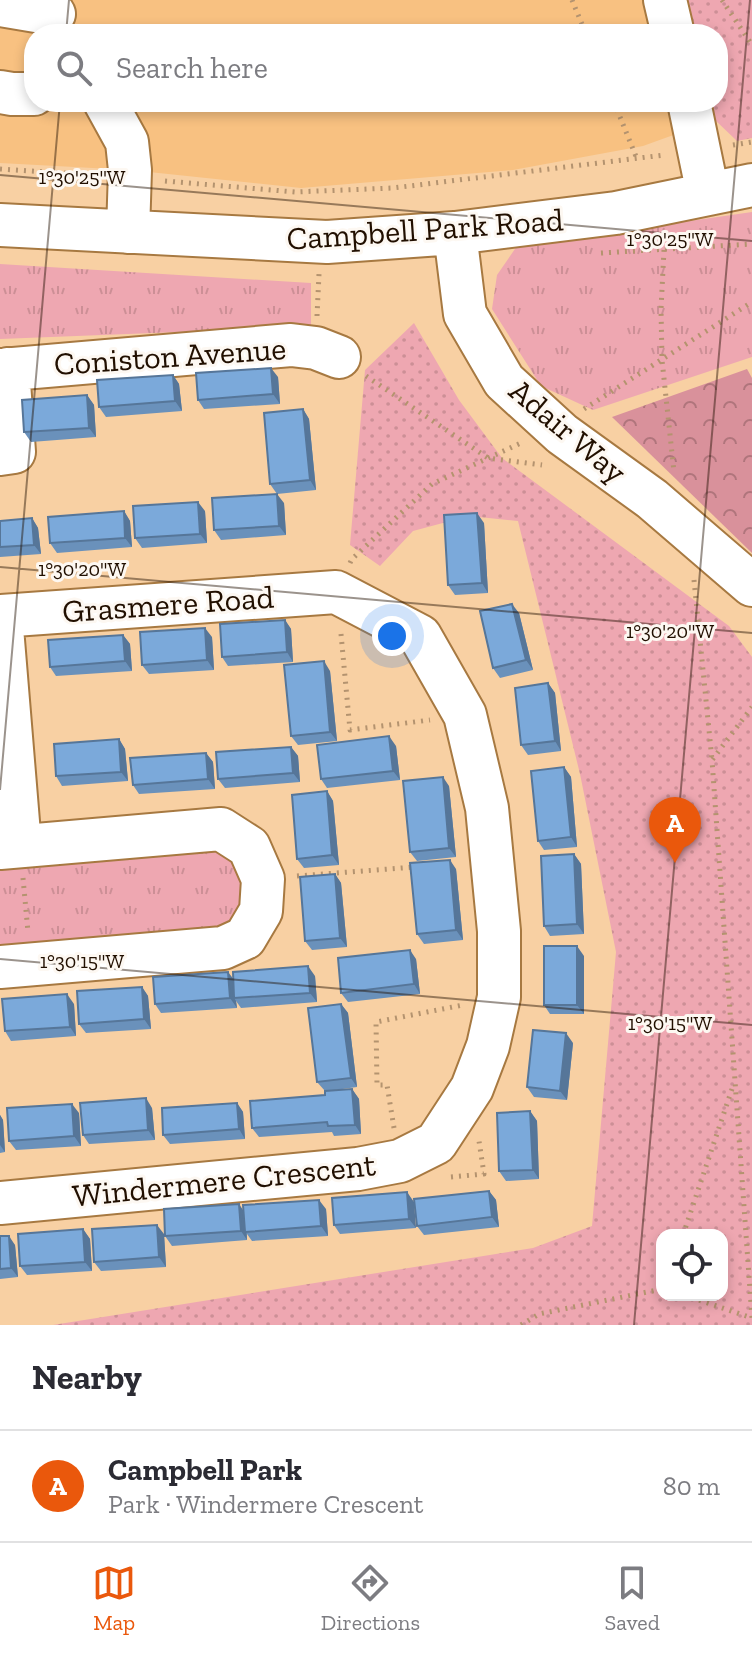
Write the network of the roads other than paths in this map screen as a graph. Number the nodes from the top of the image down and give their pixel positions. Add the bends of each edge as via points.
1 (665, 0) edge
2 (0, 5) edge
3 (55, 16) edge
4 (671, 24) edge
5 (0, 92) edge
6 (24, 94) edge
7 (110, 112) edge
8 (691, 112) edge
9 (752, 185) edge
10 (708, 194) junction
11 (0, 225) edge
12 (128, 232) junction
13 (455, 233) junction
14 (339, 357) road end
15 (4, 369) edge
16 (0, 454) edge
17 (752, 585) edge
18 (336, 592) joint
19 (1, 616) edge
20 (10, 847) edge
21 (15, 966) edge
22 (0, 1203) edge

1 - 4 street
2 - 3 street
5 - 6 street
7 - 12 street via 127,142
8 - 10 street
9 - 10 street, Campbell Park Road
10 - 13 street, Campbell Park Road via 616,213
11 - 12 street, Campbell Park Road
12 - 13 street, Campbell Park Road via 327,242
13 - 17 street, Adair Way via 465,314 550,447 652,499
14 - 15 street, Coniston Avenue via 291,345
15 - 16 street via 14,452
18 - 19 street, Grasmere Road
18 - 22 street, Windermere Crescent via 420,636 465,715 487,808 499,931 499,997 472,1088 436,1143 400,1161
19 - 20 street
20 - 21 street via 221,829 249,847 263,879 261,911 245,938 223,948

